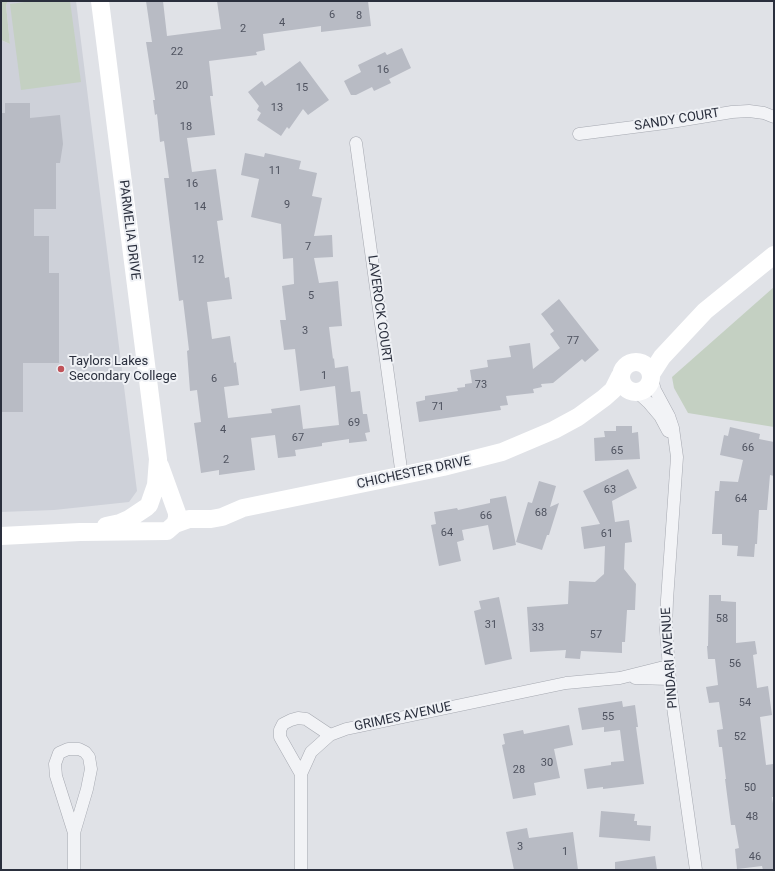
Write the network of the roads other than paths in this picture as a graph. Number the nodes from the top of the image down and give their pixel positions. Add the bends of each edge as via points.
1 (100, 1) edge
2 (774, 117) edge
3 (580, 134) dead end
4 (356, 143) dead end
5 (774, 255) edge
6 (685, 332) junction
7 (633, 362) junction
8 (651, 375) junction
9 (620, 376) junction
10 (635, 392) junction
11 (578, 417) junction
12 (675, 445) junction
13 (158, 460) junction
14 (402, 476) junction
15 (173, 504) junction
16 (148, 506) junction
17 (243, 508) junction
18 (175, 524) junction
19 (80, 532) junction
20 (158, 532) junction
21 (1, 536) edge
22 (668, 666) junction
23 (620, 678) junction
24 (669, 679) junction
25 (330, 735) junction
26 (301, 774) junction
27 (74, 833) junction
28 (74, 870) edge
29 (301, 870) edge
30 (696, 870) edge

1 - 13 street, PARMELIA DRIVE
2 - 3 street, SANDY COURT via 749,111 732,112
4 - 14 street, LAVEROCK COURT
5 - 6 street via 705,311
6 - 7 street via 652,354
6 - 8 street via 662,356
7 - 8 street via 642,364
7 - 9 street via 624,367
8 - 10 street via 649,385 642,391
8 - 12 street, PINDARI AVENUE via 655,390 669,416
9 - 10 street via 625,388
9 - 11 street, CHICHESTER DRIVE via 613,390
10 - 11 street, CHICHESTER DRIVE
10 - 12 street, PINDARI AVENUE via 660,416
11 - 14 street, CHICHESTER DRIVE via 502,452
12 - 22 street, PINDARI AVENUE via 676,479 666,630
13 - 15 street, PARMELIA DRIVE
13 - 16 street, PARMELIA DRIVE via 156,485
14 - 17 street, CHICHESTER DRIVE
15 - 16 street via 157,500
15 - 17 street, CHICHESTER DRIVE via 197,508
15 - 18 street via 177,513
16 - 19 street via 120,523
16 - 20 street via 145,519 152,530
17 - 18 street, CHICHESTER DRIVE via 222,517 206,520 189,519
18 - 20 street via 167,532
19 - 20 street
19 - 21 street
22 - 23 street, GRIMES AVENUE
22 - 24 street, PINDARI AVENUE
23 - 24 street, GRIMES AVENUE
23 - 25 street, GRIMES AVENUE via 566,683 346,729
24 - 30 street, PINDARI AVENUE
25 - 26 street, GRIMES AVENUE via 311,752
25 - 26 street via 306,719 298,718 283,724 280,737
26 - 29 street, GRIMES AVENUE
27 - 27 street via 56,776 55,764 59,753 68,749 85,752 89,757 91,769
27 - 28 street

